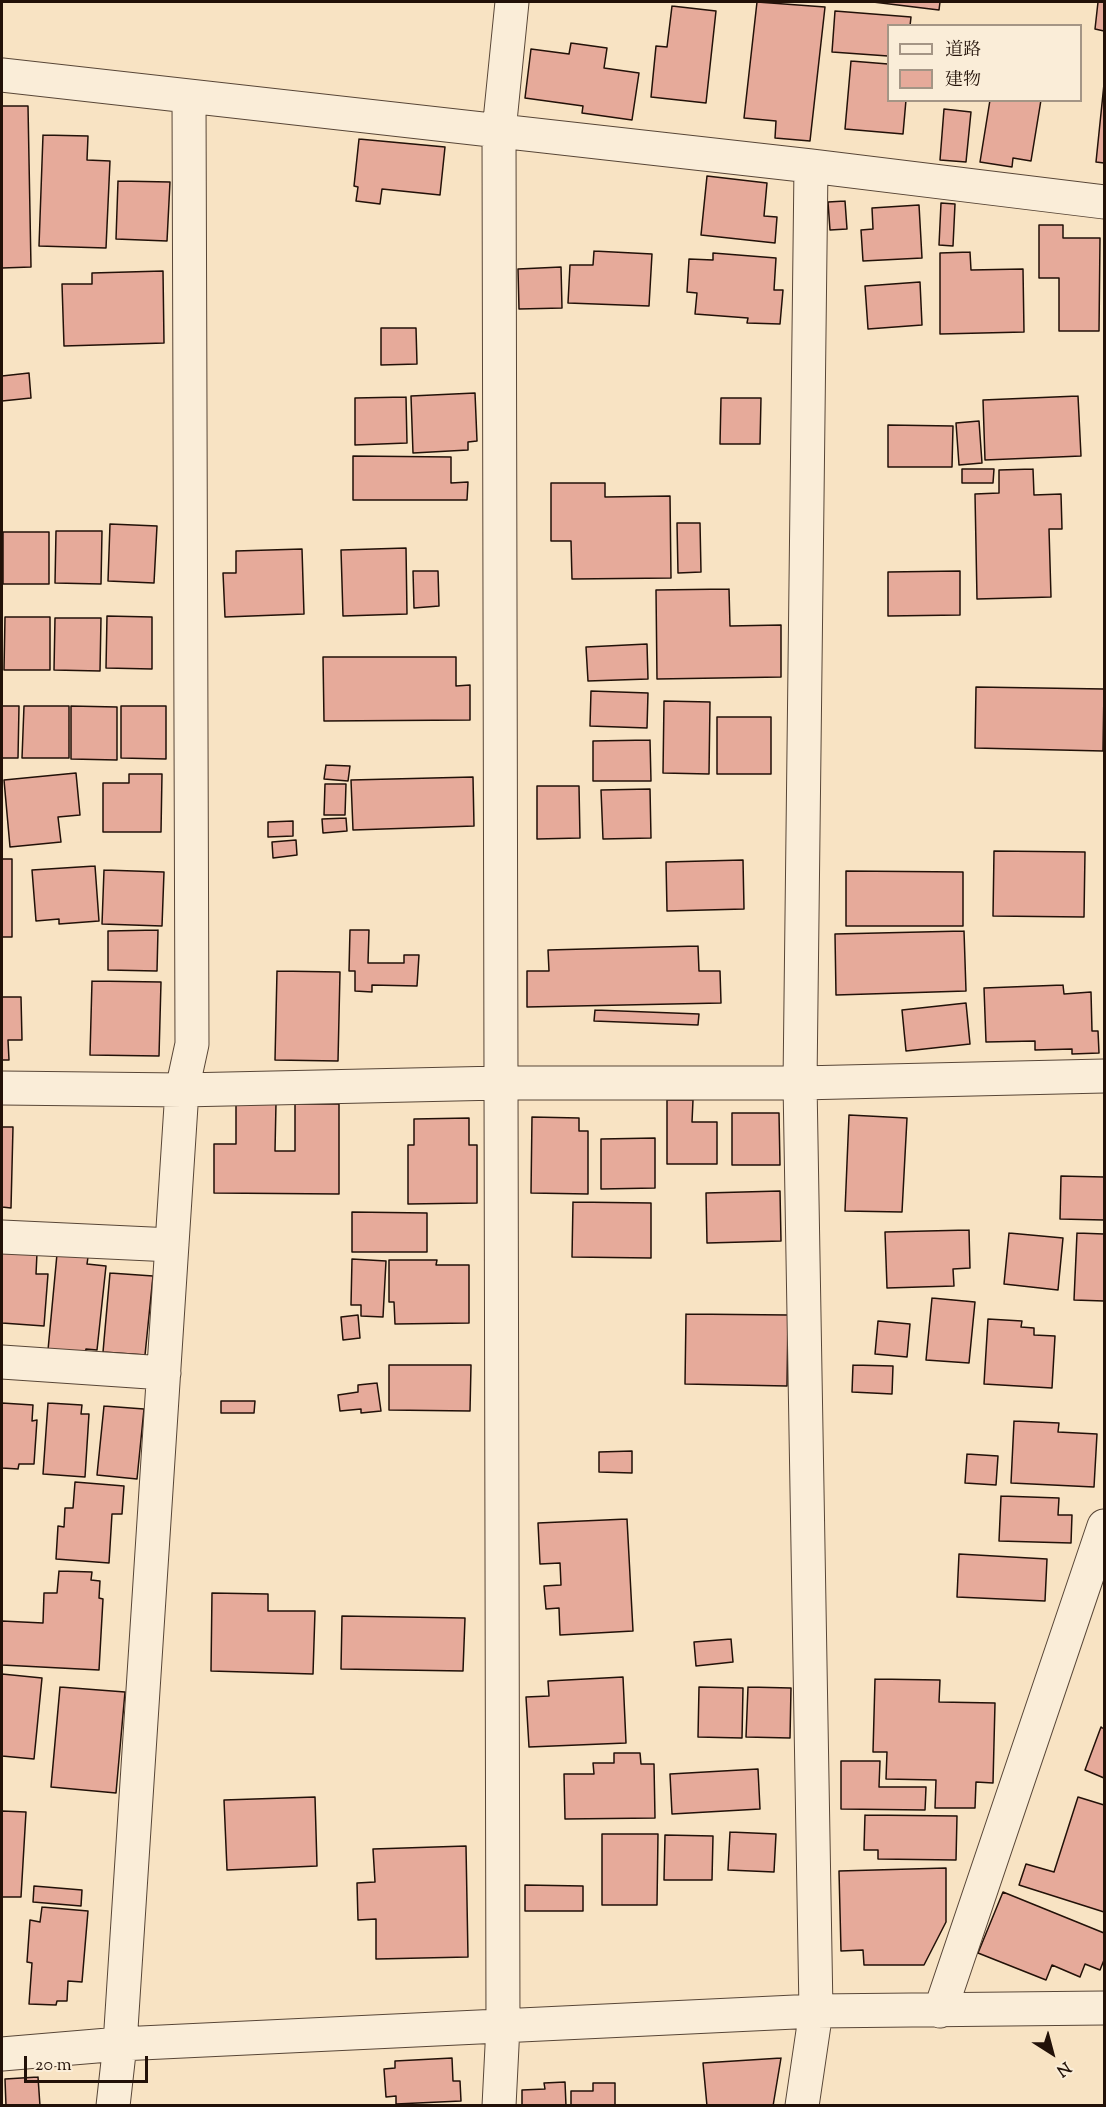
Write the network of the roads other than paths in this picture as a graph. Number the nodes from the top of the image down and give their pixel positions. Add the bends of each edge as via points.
1 (512, 2) edge
2 (2, 75) edge
3 (189, 97) junction
4 (499, 131) junction
5 (811, 166) junction
6 (1104, 202) edge
7 (1104, 1076) edge
8 (501, 1083) junction
9 (800, 1083) junction
10 (2, 1088) edge
11 (182, 1090) junction
12 (2, 1237) edge
13 (172, 1245) junction
14 (2, 1362) edge
15 (164, 1373) junction
16 (1104, 1526) edge
17 (1104, 2008) edge
18 (816, 2011) junction
19 (940, 2011) junction
20 (503, 2026) junction
21 (120, 2044) junction
22 (2, 2054) edge
23 (113, 2106) edge
24 (499, 2106) edge
25 (802, 2106) edge

1 - 4 street
2 - 3 street
3 - 4 street
3 - 11 street via 192,1044
4 - 5 street
4 - 8 street
5 - 6 street
5 - 9 street
7 - 9 street
8 - 9 street
8 - 11 street
8 - 20 street
9 - 18 street
10 - 11 street
11 - 13 street
12 - 13 street
13 - 15 street
14 - 15 street
15 - 21 street
16 - 19 street
17 - 19 street
18 - 19 street
18 - 20 street
18 - 25 street
20 - 21 street
20 - 24 street
21 - 22 street
21 - 23 street

